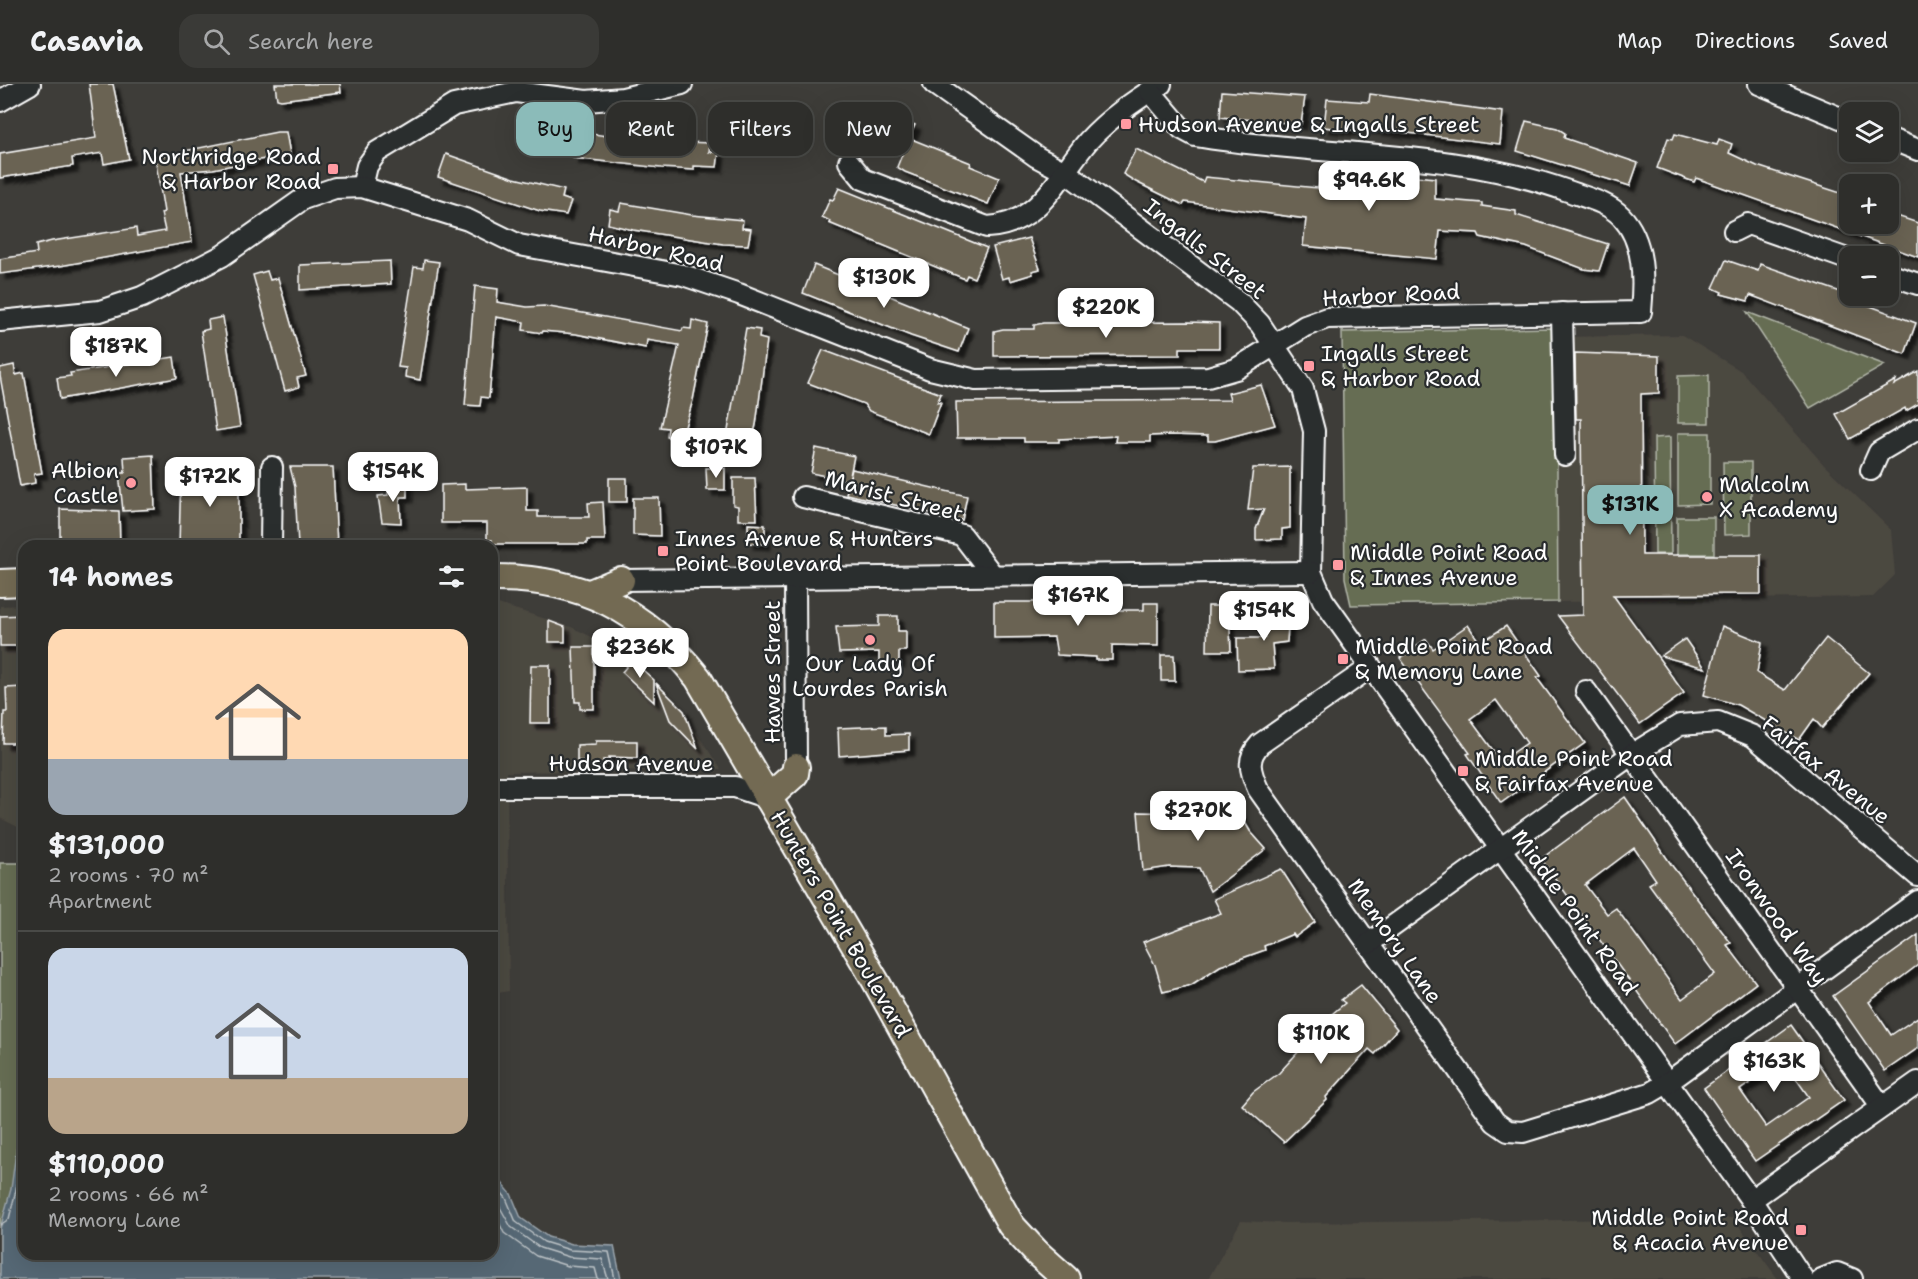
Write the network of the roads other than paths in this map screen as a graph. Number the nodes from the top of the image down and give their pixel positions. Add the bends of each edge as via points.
1 (30, 84) edge
2 (682, 84) edge
3 (934, 84) edge
4 (1759, 84) edge
5 (1156, 87) edge
6 (0, 101) edge
7 (1839, 117) edge
8 (1899, 142) edge
9 (1918, 150) edge
10 (849, 162) dead end
11 (1067, 173) junction
12 (362, 187) junction
13 (1734, 231) dead end
14 (1839, 256) edge
15 (1899, 278) edge
16 (1918, 284) edge
17 (1562, 313) junction
18 (0, 321) edge
19 (1275, 345) junction
20 (1918, 429) edge
21 (1565, 455) dead end
22 (272, 467) dead end
23 (1871, 470) dead end
24 (803, 497) dead end
25 (271, 540) edge
26 (1311, 572) junction
27 (992, 574) junction
28 (795, 576) junction
29 (498, 578) edge
30 (621, 580) joint
31 (18, 582) edge
32 (0, 583) edge
33 (591, 593) junction
34 (1371, 667) junction
35 (1586, 691) dead end
36 (1631, 755) junction
37 (796, 767) joint
38 (498, 787) edge
39 (768, 798) junction
40 (1501, 850) junction
41 (1918, 876) edge
42 (1918, 901) edge
43 (1368, 944) junction
44 (1798, 988) junction
45 (1918, 1082) edge
46 (1667, 1083) junction
47 (1882, 1107) junction
48 (1751, 1200) junction
49 (1066, 1279) edge
50 (1803, 1279) edge
51 (1822, 1279) edge
52 (1852, 1279) edge

1 - 6 street
2 - 12 street via 623,98 586,101 516,92 454,105 376,152 367,166
3 - 11 street, Ingalls Street via 1037,158
4 - 7 street
5 - 11 street via 1118,112 1088,141
5 - 17 street, Harbor Road via 1182,129 1195,136 1446,161 1535,179 1606,204 1623,219 1635,239 1642,264 1641,312
8 - 9 street
10 - 11 street via 863,179 987,227 1007,226 1024,217
11 - 19 street, Ingalls Street via 1239,302
12 - 18 street via 335,188 303,200 222,256 142,297 100,310
12 - 19 street, Harbor Road via 468,220 519,245 683,275 930,369 976,380 1208,376 1236,369
13 - 14 street via 1748,224
15 - 16 street
17 - 19 street, Harbor Road via 1327,318 1305,326
17 - 21 street
19 - 26 street, Ingalls Street via 1303,389 1314,431
20 - 23 street via 1879,452
22 - 25 street
24 - 27 street, Marist Street via 962,535
26 - 27 street
26 - 34 street, Middle Point Road via 1323,600
27 - 28 street
28 - 30 street
28 - 37 street, Hawes Street
29 - 33 main road, Hunters Point Boulevard via 555,583
30 - 33 main road
31 - 32 main road
33 - 39 main road, Hunters Point Boulevard via 644,623 674,648 698,678
34 - 40 street, Middle Point Road
34 - 43 street, Memory Lane via 1260,744 1250,762 1258,789
35 - 36 street, Ironwood Way
36 - 40 street, Fairfax Avenue
36 - 41 street, Fairfax Avenue via 1680,725 1718,722 1753,736
36 - 44 street, Ironwood Way
37 - 39 main road via 795,774
38 - 39 street, Hudson Avenue via 735,787
39 - 49 main road, Hunters Point Boulevard via 876,980 1011,1225
40 - 43 street, Fairfax Avenue
40 - 46 street, Middle Point Road
42 - 44 street, Memory Lane
43 - 46 street, Memory Lane via 1495,1122 1508,1131 1523,1132 1650,1093
44 - 46 street, Memory Lane
44 - 47 street, Ironwood Way
45 - 47 street
46 - 48 street, Middle Point Road
47 - 48 street
48 - 50 street, Middle Point Road
51 - 52 street via 1837,1272

